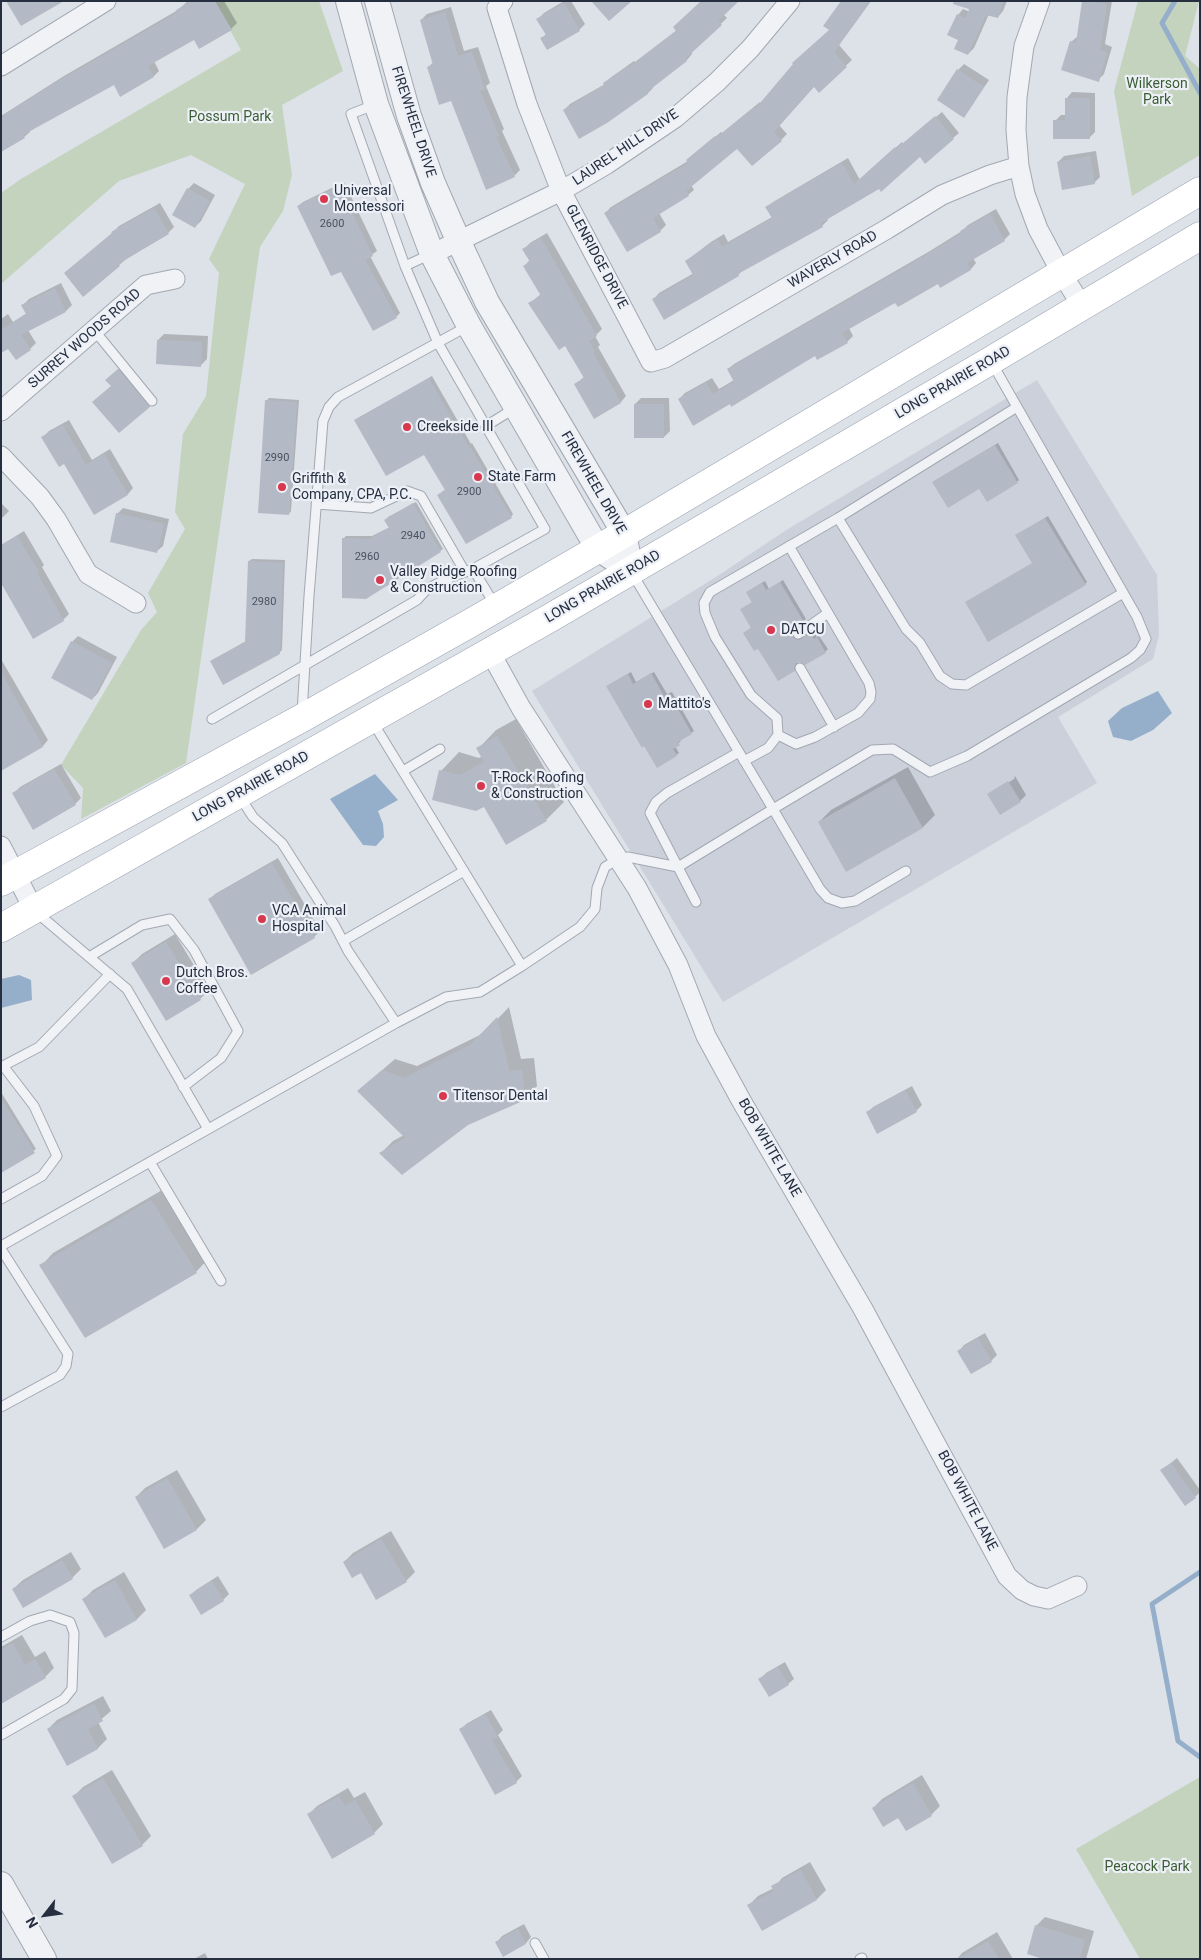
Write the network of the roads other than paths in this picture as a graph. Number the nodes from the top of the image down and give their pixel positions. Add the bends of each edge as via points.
1 (106, 1) edge
2 (348, 1) edge
3 (377, 1) edge
4 (790, 1) edge
5 (1040, 1) edge
6 (500, 5) edge
7 (1, 66) edge
8 (376, 104) junction
9 (1019, 166) junction
10 (561, 191) junction
11 (1200, 191) edge
12 (1200, 236) edge
13 (458, 240) junction
14 (432, 254) junction
15 (405, 266) junction
16 (1062, 274) junction
17 (175, 279) dead end
18 (1082, 306) junction
19 (469, 326) junction
20 (94, 330) junction
21 (438, 343) junction
22 (990, 361) junction
23 (651, 362) joint
24 (152, 402) dead end
25 (1017, 407) junction
26 (516, 408) junction
27 (1, 411) edge
28 (486, 426) junction
29 (1, 456) edge
30 (316, 504) junction
31 (838, 518) junction
32 (624, 533) junction
33 (788, 546) junction
34 (598, 549) junction
35 (469, 570) junction
36 (631, 570) junction
37 (1123, 593) junction
38 (136, 603) dead end
39 (496, 608) junction
40 (828, 613) junction
41 (798, 634) dead end
42 (490, 652) junction
43 (305, 666) junction
44 (800, 668) dead end
45 (302, 718) junction
46 (212, 719) dead end
47 (371, 719) junction
48 (834, 726) junction
49 (778, 735) junction
50 (440, 749) dead end
51 (739, 752) junction
52 (744, 761) junction
53 (403, 771) junction
54 (238, 794) junction
55 (773, 809) junction
56 (1, 846) edge
57 (618, 859) junction
58 (678, 867) junction
59 (464, 871) junction
60 (906, 871) dead end
61 (8, 878) edge
62 (696, 902) dead end
63 (34, 910) junction
64 (1, 928) edge
65 (343, 941) junction
66 (89, 957) junction
67 (522, 966) junction
68 (110, 974) junction
69 (396, 1023) junction
70 (2, 1067) edge
71 (183, 1087) junction
72 (208, 1129) junction
73 (150, 1162) junction
74 (1, 1199) edge
75 (1, 1247) edge
76 (221, 1281) dead end
77 (1, 1407) edge
78 (1077, 1586) dead end
79 (1, 1637) edge
80 (1, 1735) edge
81 (1, 1884) edge
82 (1, 1916) edge
83 (535, 1943) dead end
84 (26, 1959) edge
85 (44, 1959) edge
86 (544, 1959) edge

1 - 7 street
2 - 8 street, FIREWHEEL DRIVE
3 - 13 street, FIREWHEEL DRIVE via 409,116
4 - 10 street, LAUREL HILL DRIVE via 744,56 675,118
5 - 9 street via 1024,46 1017,96
6 - 10 street, GLENRIDGE DRIVE via 527,104
8 - 14 street, FIREWHEEL DRIVE
8 - 15 lane via 351,114
9 - 16 street via 1038,229
9 - 23 street, WAVERLY ROAD via 990,174 942,195 665,358
10 - 13 street, LAUREL HILL DRIVE
10 - 23 street, GLENRIDGE DRIVE
11 - 16 main road
12 - 18 main road, LONG PRAIRIE ROAD
13 - 14 street, LAUREL HILL DRIVE
13 - 32 street, FIREWHEEL DRIVE via 488,302
14 - 15 lane
14 - 19 street, FIREWHEEL DRIVE
15 - 21 lane
16 - 18 street
16 - 32 main road
17 - 20 street, SURREY WOODS ROAD via 146,285
18 - 22 main road, LONG PRAIRIE ROAD
19 - 21 lane
19 - 26 street, FIREWHEEL DRIVE
20 - 24 lane
20 - 27 street, SURREY WOODS ROAD
21 - 28 lane
21 - 30 lane via 338,397 329,407 323,421
22 - 25 lane
22 - 36 main road, LONG PRAIRIE ROAD
25 - 31 lane
25 - 37 lane
26 - 28 lane
26 - 34 street, FIREWHEEL DRIVE
28 - 35 lane via 545,529
29 - 38 street via 40,497 88,574
30 - 35 lane via 371,508 407,491 421,496
30 - 43 lane
31 - 33 lane
31 - 37 lane via 906,629 920,643 940,676 952,684 966,685
32 - 34 main road
32 - 36 street, FIREWHEEL DRIVE
33 - 40 lane
33 - 49 lane via 710,592 704,603 715,637 751,695 777,718
34 - 36 street, FIREWHEEL DRIVE
34 - 39 main road
35 - 39 lane
35 - 43 lane via 427,589 417,600
36 - 42 main road, LONG PRAIRIE ROAD
36 - 51 lane
37 - 55 lane via 1138,617 1146,639 1131,658 967,756 930,772 893,749 872,750
39 - 45 main road
40 - 41 lane
40 - 48 lane via 870,683 871,692 870,699 858,713
42 - 47 main road, LONG PRAIRIE ROAD
42 - 57 street, BOB WHITE LANE via 521,708
43 - 45 lane
43 - 46 lane
44 - 48 lane
45 - 61 main road
47 - 53 lane
47 - 54 main road, LONG PRAIRIE ROAD
48 - 49 lane via 796,744
49 - 52 lane via 768,748
50 - 53 lane
51 - 52 lane
51 - 58 lane via 668,793 656,802 650,813
52 - 55 lane
53 - 59 lane
54 - 63 main road, LONG PRAIRIE ROAD
54 - 65 lane via 253,817 282,843
55 - 58 lane
55 - 60 lane via 828,898 842,903 854,901
56 - 61 street
57 - 58 lane via 628,857
57 - 67 lane via 605,867 597,888 595,909 580,927
57 - 78 street, BOB WHITE LANE via 678,965 706,1036 863,1309 1008,1576 1022,1590 1048,1599
58 - 62 lane
59 - 65 lane
59 - 67 lane
61 - 63 street
63 - 64 main road, LONG PRAIRIE ROAD
63 - 66 lane
65 - 69 lane
66 - 68 lane
66 - 71 lane via 142,926 170,919 194,950 238,1031 221,1058
67 - 69 lane via 480,992 446,997
68 - 70 lane via 39,1047
68 - 71 lane via 127,989
69 - 72 lane
70 - 74 lane via 34,1106 56,1156 42,1176
71 - 72 lane
72 - 73 lane
73 - 75 lane
73 - 76 lane
75 - 77 lane via 68,1354 60,1375
79 - 80 lane via 30,1621 50,1615 70,1622 74,1633 72,1689 64,1699
81 - 85 street
82 - 84 street
83 - 86 lane

